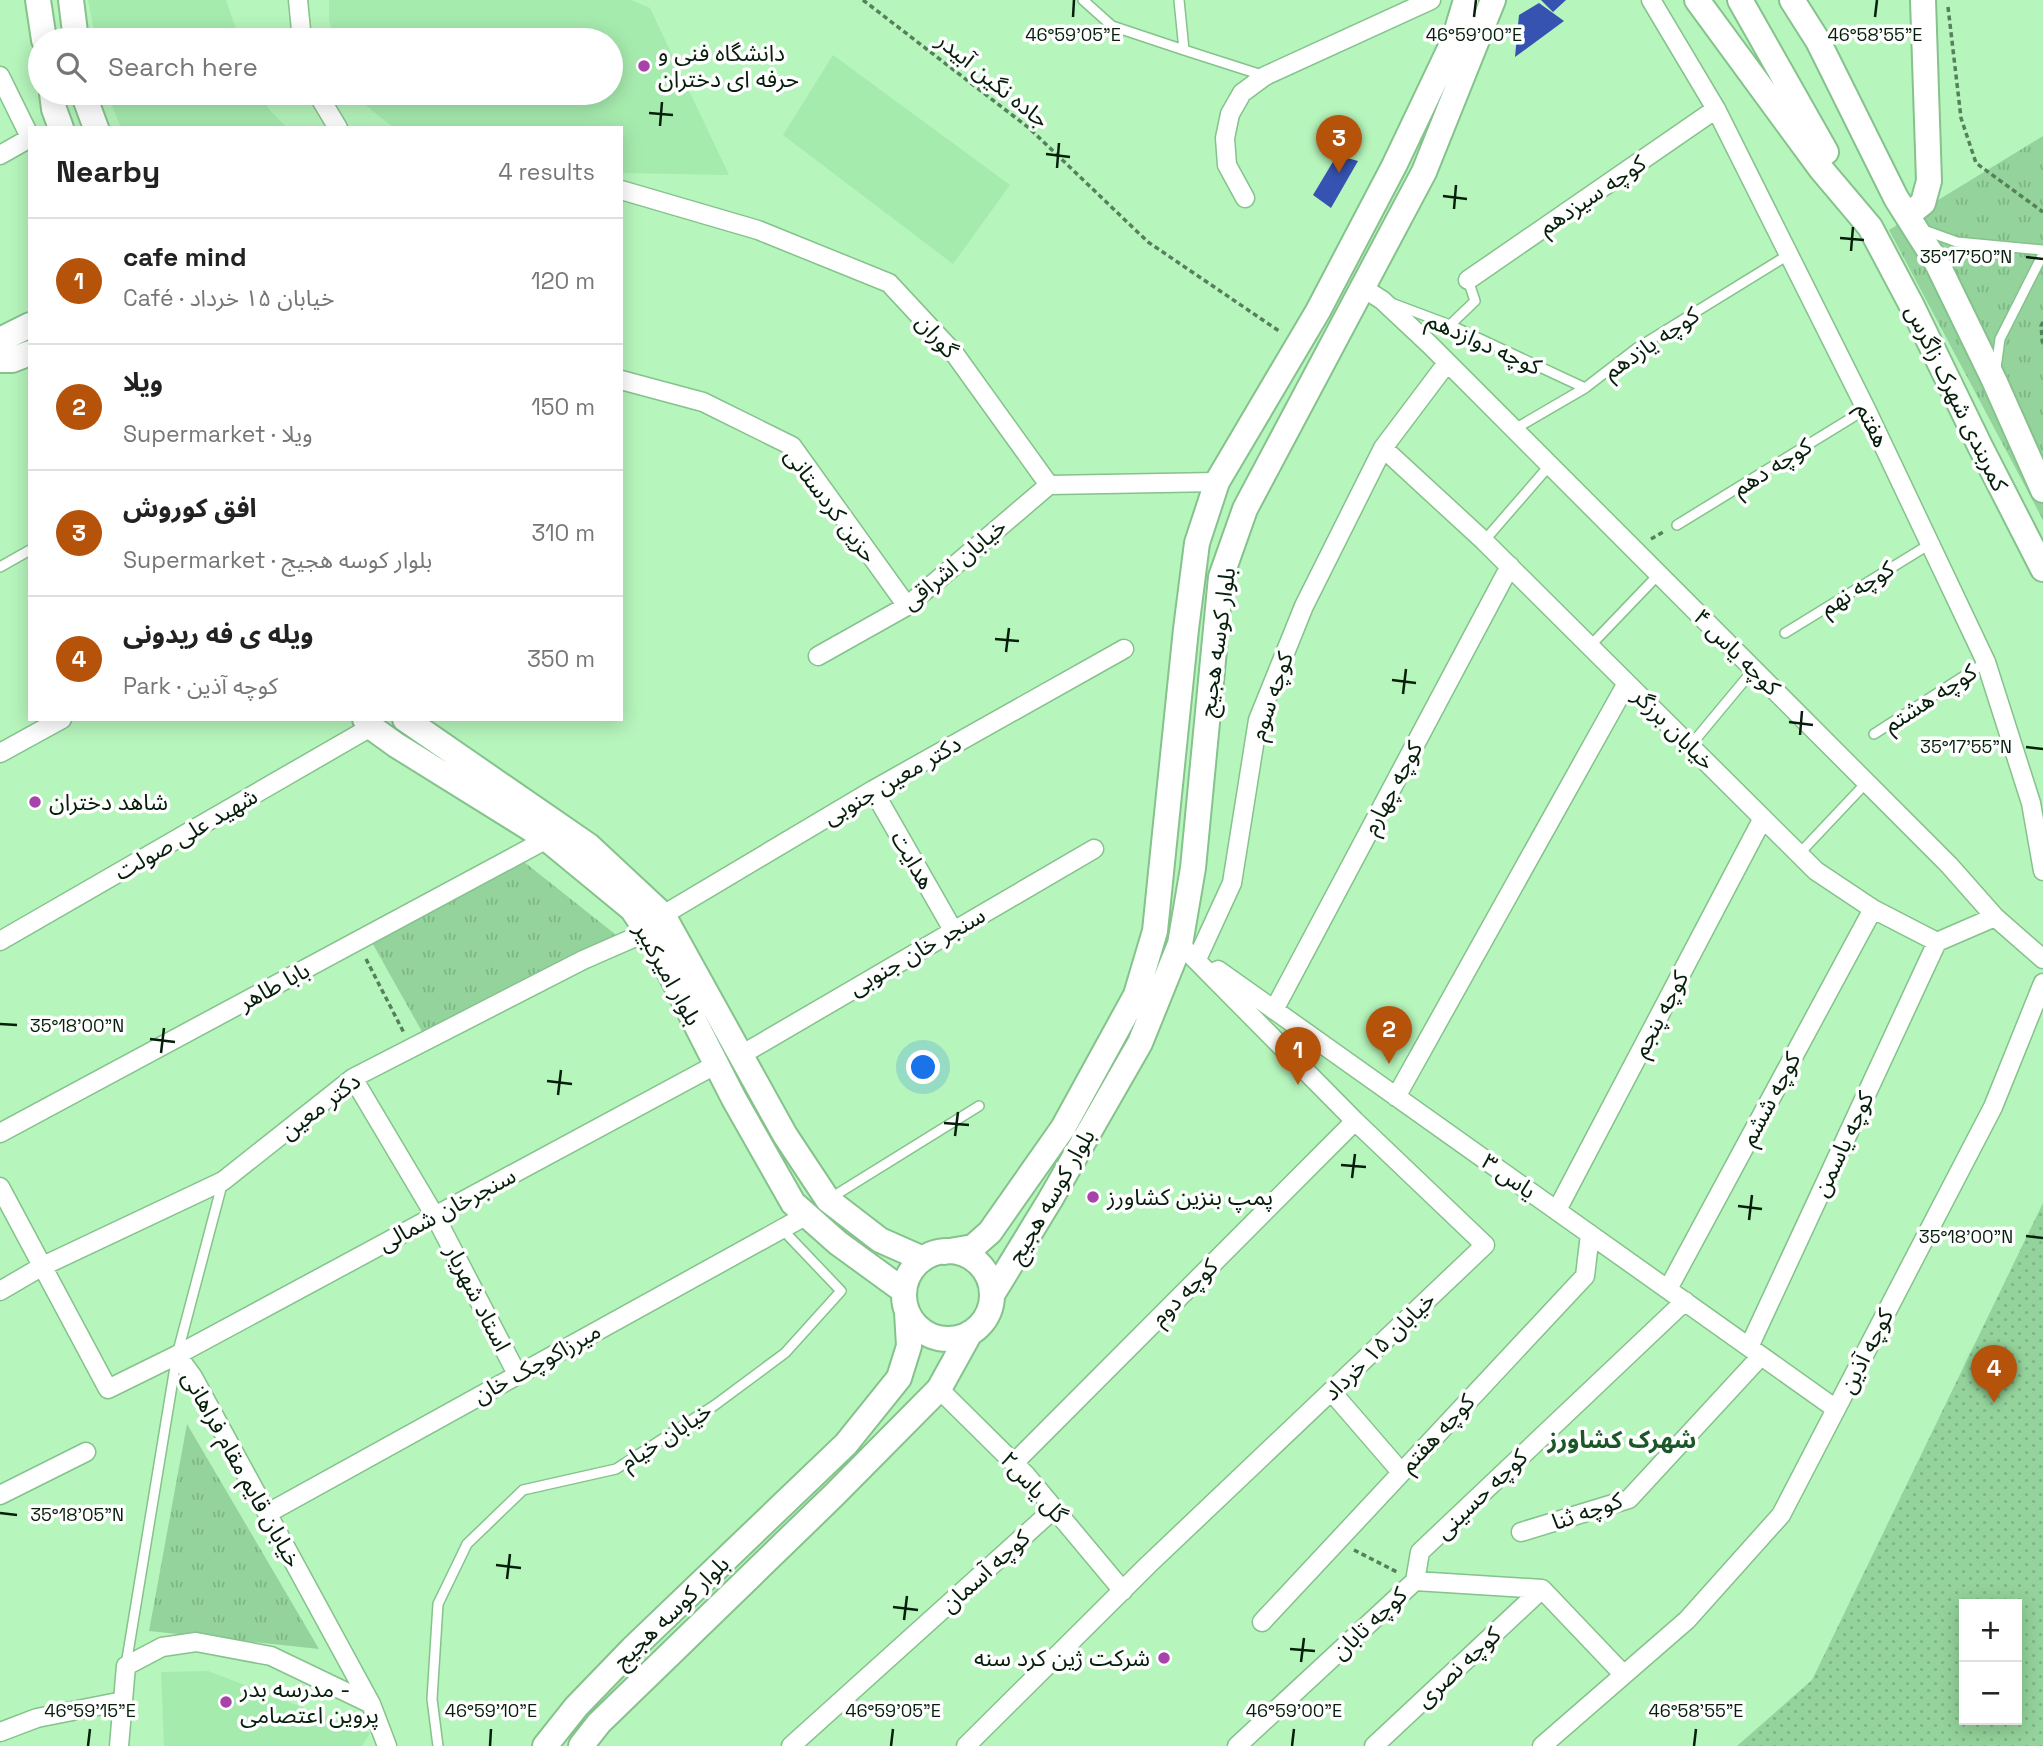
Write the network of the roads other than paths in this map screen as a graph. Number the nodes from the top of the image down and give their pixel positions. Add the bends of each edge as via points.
1 (38, 0) edge
2 (71, 0) edge
3 (298, 0) edge
4 (1083, 0) edge
5 (1179, 0) edge
6 (1431, 0) edge
7 (1466, 0) edge
8 (1493, 0) edge
9 (1651, 0) edge
10 (1697, 0) edge
11 (1740, 0) edge
12 (1792, 0) edge
13 (1923, 0) edge
14 (42, 28) edge
15 (74, 28) edge
16 (301, 28) edge
17 (1184, 50) junction
18 (0, 76) edge
19 (1265, 76) junction
20 (54, 105) edge
21 (87, 105) edge
22 (324, 105) edge
23 (1716, 109) junction
24 (58, 126) edge
25 (95, 126) edge
26 (337, 126) edge
27 (28, 133) edge
28 (28, 138) edge
29 (0, 155) edge
30 (623, 191) edge
31 (1245, 198) dead end
32 (1911, 221) junction
33 (1870, 228) junction
34 (2043, 252) edge
35 (1788, 255) junction
36 (1468, 280) joint
37 (1373, 294) junction
38 (1450, 325) junction
39 (28, 326) edge
40 (0, 340) edge
41 (28, 353) edge
42 (0, 360) edge
43 (1447, 363) junction
44 (1994, 380) junction
45 (623, 381) edge
46 (1586, 388) junction
47 (1866, 409) junction
48 (1513, 430) junction
49 (1383, 448) junction
50 (1549, 466) junction
51 (1217, 482) junction
52 (1049, 485) junction
53 (2043, 490) edge
54 (1251, 498) junction
55 (1677, 525) road end
56 (1484, 541) junction
57 (1930, 544) junction
58 (28, 551) edge
59 (1510, 566) junction
60 (0, 567) edge
61 (2043, 569) edge
62 (1659, 574) junction
63 (907, 606) junction
64 (1785, 633) dead end
65 (1590, 646) junction
66 (1124, 649) dead end
67 (818, 656) dead end
68 (1986, 662) junction
69 (1754, 669) junction
70 (1627, 683) junction
71 (58, 721) edge
72 (408, 721) edge
73 (372, 722) edge
74 (1874, 734) dead end
75 (1690, 746) junction
76 (0, 753) edge
77 (1866, 783) junction
78 (873, 790) junction
79 (1763, 818) junction
80 (547, 839) junction
81 (1094, 849) dead end
82 (1799, 854) junction
83 (2043, 871) edge
84 (1872, 909) junction
85 (1995, 917) junction
86 (655, 923) junction
87 (953, 930) junction
88 (1155, 931) junction
89 (0, 941) edge
90 (1937, 942) junction
91 (1189, 951) junction
92 (2043, 959) edge
93 (2043, 983) edge
94 (1274, 1010) junction
95 (741, 1055) junction
96 (717, 1064) junction
97 (353, 1078) junction
98 (1396, 1097) junction
99 (979, 1106) dead end
100 (1355, 1121) junction
101 (0, 1133) edge
102 (223, 1181) junction
103 (0, 1187) edge
104 (828, 1200) junction
105 (1556, 1210) junction
106 (807, 1215) junction
107 (435, 1216) junction
108 (781, 1227) junction
109 (1590, 1234) junction
110 (934, 1255) junction
111 (41, 1267) junction
112 (1668, 1289) junction
113 (0, 1290) edge
114 (992, 1295) junction
115 (1685, 1301) junction
116 (906, 1302) junction
117 (970, 1333) junction
118 (1755, 1351) junction
119 (177, 1354) junction
120 (517, 1374) junction
121 (939, 1389) junction
122 (1331, 1391) junction
123 (1836, 1409) junction
124 (86, 1452) dead end
125 (1014, 1463) junction
126 (1401, 1472) junction
127 (0, 1495) edge
128 (1054, 1509) junction
129 (268, 1513) junction
130 (1521, 1532) dead end
131 (1415, 1581) junction
132 (1542, 1589) junction
133 (1123, 1591) junction
134 (1262, 1622) dead end
135 (126, 1666) junction
136 (1623, 1674) junction
137 (123, 1701) junction
138 (371, 1704) junction
139 (0, 1732) edge
140 (119, 1746) edge
141 (387, 1746) edge
142 (438, 1746) edge
143 (545, 1746) edge
144 (581, 1746) edge
145 (791, 1746) edge
146 (966, 1746) edge
147 (1237, 1746) edge
148 (1374, 1746) edge
149 (1542, 1746) edge

1 - 14 street
2 - 15 street
3 - 16 street
4 - 17 lane via 1112,26
5 - 17 lane
6 - 19 street
7 - 51 street, بلوار کوسه هجیج via 1454,40 1394,166 1298,345
8 - 37 street, بلوار کوسه هجیج
9 - 23 street, هفتم
10 - 33 street, کمربندی شهرک زاگرس
11 - 33 street, کمربندی شهرک زاگرس
12 - 32 street, کمربندی شهرک زاگرس
13 - 32 street via 1928,181 1923,203
17 - 19 lane
18 - 27 street
19 - 31 street via 1242,93 1224,138 1227,165
20 - 24 street
21 - 25 street
22 - 26 street
23 - 35 street, هفتم
23 - 36 street, کوچه سیزدهم
28 - 29 street
30 - 52 street, گوران via 758,230 889,283 954,353
32 - 34 lane via 1956,242
32 - 44 street, کمربندی شهرک زاگرس via 1937,263
33 - 61 street, کمربندی شهرک زاگرس
34 - 44 lane via 2000,340
35 - 46 lane, کوچه یازدهم via 1637,348
35 - 47 street, هفتم
36 - 38 lane via 1475,301
37 - 38 lane, کوچه دوازدهم
37 - 43 street, کوچه یاس ۴
37 - 54 street, بلوار کوسه هجیج
38 - 46 lane, کوچه دوازدهم
39 - 40 street
41 - 42 street
43 - 48 street, کوچه یاس ۴
43 - 49 street, کوچه سوم
44 - 53 street, کمربندی شهرک زاگرس
45 - 63 street, حزین کردستانی via 703,402 792,446
46 - 48 lane, کوچه یازدهم
47 - 55 lane, کوچه دهم
47 - 57 street, هفتم
48 - 50 street, کوچه یاس ۴
49 - 56 street, خیابان برزگر
49 - 91 street, کوچه سوم via 1304,606 1258,720 1232,883
50 - 56 lane
50 - 62 street, کوچه یاس ۴
51 - 52 street
51 - 54 street
51 - 88 street, بلوار کوسه هجیج via 1197,543
52 - 63 street, خیابان اشراقی
54 - 91 street, بلوار کوسه هجیج via 1222,577
56 - 59 street, خیابان برزگر
57 - 64 lane, کوچه نهم
57 - 68 street, هفتم
58 - 60 lane
59 - 65 street, خیابان برزگر
59 - 94 street, کوچه چهارم
62 - 65 lane
62 - 69 street, کوچه یاس ۴
63 - 67 street, خیابان اشراقی
65 - 70 street, خیابان برزگر
66 - 78 street, دکتر معین جنوبی
68 - 74 lane, کوچه هشتم
68 - 83 street, هفتم via 2031,803
69 - 75 lane
69 - 77 street, کوچه یاس ۴
70 - 75 street, خیابان برزگر
70 - 98 street
71 - 76 street
72 - 86 street, بلوار امیرکبیر via 589,846
73 - 80 street, بلوار امیرکبیر
73 - 89 street, شهید علی صولت
75 - 79 street, خیابان برزگر
77 - 82 lane
77 - 85 street, کوچه یاس ۴
78 - 86 street, دکتر معین جنوبی
78 - 87 street, هدایت
79 - 82 street, خیابان برزگر
79 - 105 street, کوچه پنجم
80 - 86 street, بلوار امیرکبیر
80 - 101 street, بابا طاهر
81 - 87 street, سنجر خان جنوبی
82 - 84 street, خیابان برزگر
84 - 90 street, خیابان برزگر
84 - 112 street, کوچه ششم
85 - 90 street
85 - 92 street, کوچه یاس ۴
86 - 95 street, بلوار امیرکبیر
86 - 96 street, بلوار امیرکبیر
86 - 97 street, دکتر معین
87 - 95 street, سنجر خان جنوبی
88 - 91 street
88 - 110 street, بلوار کوسه هجیج via 1136,995 1063,1128 990,1232 973,1247
90 - 118 street, کوچه یاسمن
91 - 94 street, یاس ۳
91 - 100 street, خیابان ۱۵ خرداد
91 - 114 street, بلوار کوسه هجیج
93 - 123 street, کوچه آذین via 1993,1107
94 - 98 street, یاس ۳
95 - 104 street, بلوار امیرکبیر
96 - 106 street, بلوار امیرکبیر via 783,1187
96 - 107 street, سنجرخان شمالی
97 - 102 street, دکتر معین
97 - 107 street, استاد شهریار
98 - 105 street, یاس ۳
99 - 104 lane
100 - 122 street, خیابان ۱۵ خرداد via 1485,1245
100 - 125 street, کوچه دوم
102 - 111 street, دکتر معین
102 - 119 lane
103 - 111 street, خیابان قایم مقام فراهانی
104 - 110 street, بلوار امیرکبیر via 880,1240
105 - 109 street, یاس ۳
106 - 108 street, میرزاکوچک خان
106 - 116 street, بلوار امیرکبیر
107 - 119 street, سنجرخان شمالی
107 - 120 street, استاد شهریار
108 - 120 street, میرزاکوچک خان
108 - 142 lane, خیابان خیام via 841,1291 785,1353 615,1469 523,1490 467,1544 438,1604 432,1699
109 - 112 street, یاس ۳
109 - 126 street, کوچه هفتم via 1585,1276
110 - 114 street via 956,1252 978,1263
110 - 116 street via 907,1278
111 - 113 street, دکتر معین
111 - 119 street, خیابان قایم مقام فراهانی via 108,1390
112 - 115 street, یاس ۳
114 - 117 street via 986,1317
115 - 118 street, یاس ۳
115 - 131 street, کوچه حسینی via 1420,1552
116 - 117 street via 923,1331 934,1337 958,1338
116 - 143 street, بلوار کوسه هجیج via 909,1346 899,1378 846,1444 632,1649
117 - 121 street, بلوار کوسه هجیج
118 - 123 street, یاس ۳
118 - 130 street, کوچه ثنا via 1629,1499
119 - 129 street, خیابان قایم مقام فراهانی
119 - 135 lane
120 - 129 street, میرزاکوچک خان
121 - 125 street, گل یاس۲
121 - 144 street, بلوار کوسه هجیج via 599,1723
122 - 126 street
122 - 133 street, خیابان ۱۵ خرداد
123 - 136 street, کوچه آذین via 1781,1515 1688,1620
124 - 127 street
125 - 128 street, گل یاس۲
126 - 134 street, کوچه هفتم
128 - 133 street, گل یاس۲
128 - 145 street, کوچه آسمان
129 - 138 street, خیابان قایم مقام فراهانی
131 - 132 street, کوچه تابان
131 - 147 street, کوچه تابان
132 - 136 street
132 - 148 street, کوچه نصری
133 - 146 street, خیابان ۱۵ خرداد
135 - 137 street
135 - 138 street via 162,1647 196,1642 271,1656
136 - 149 street, کوچه آذین
137 - 139 street via 37,1718
137 - 140 street
138 - 141 street, خیابان قایم مقام فراهانی

